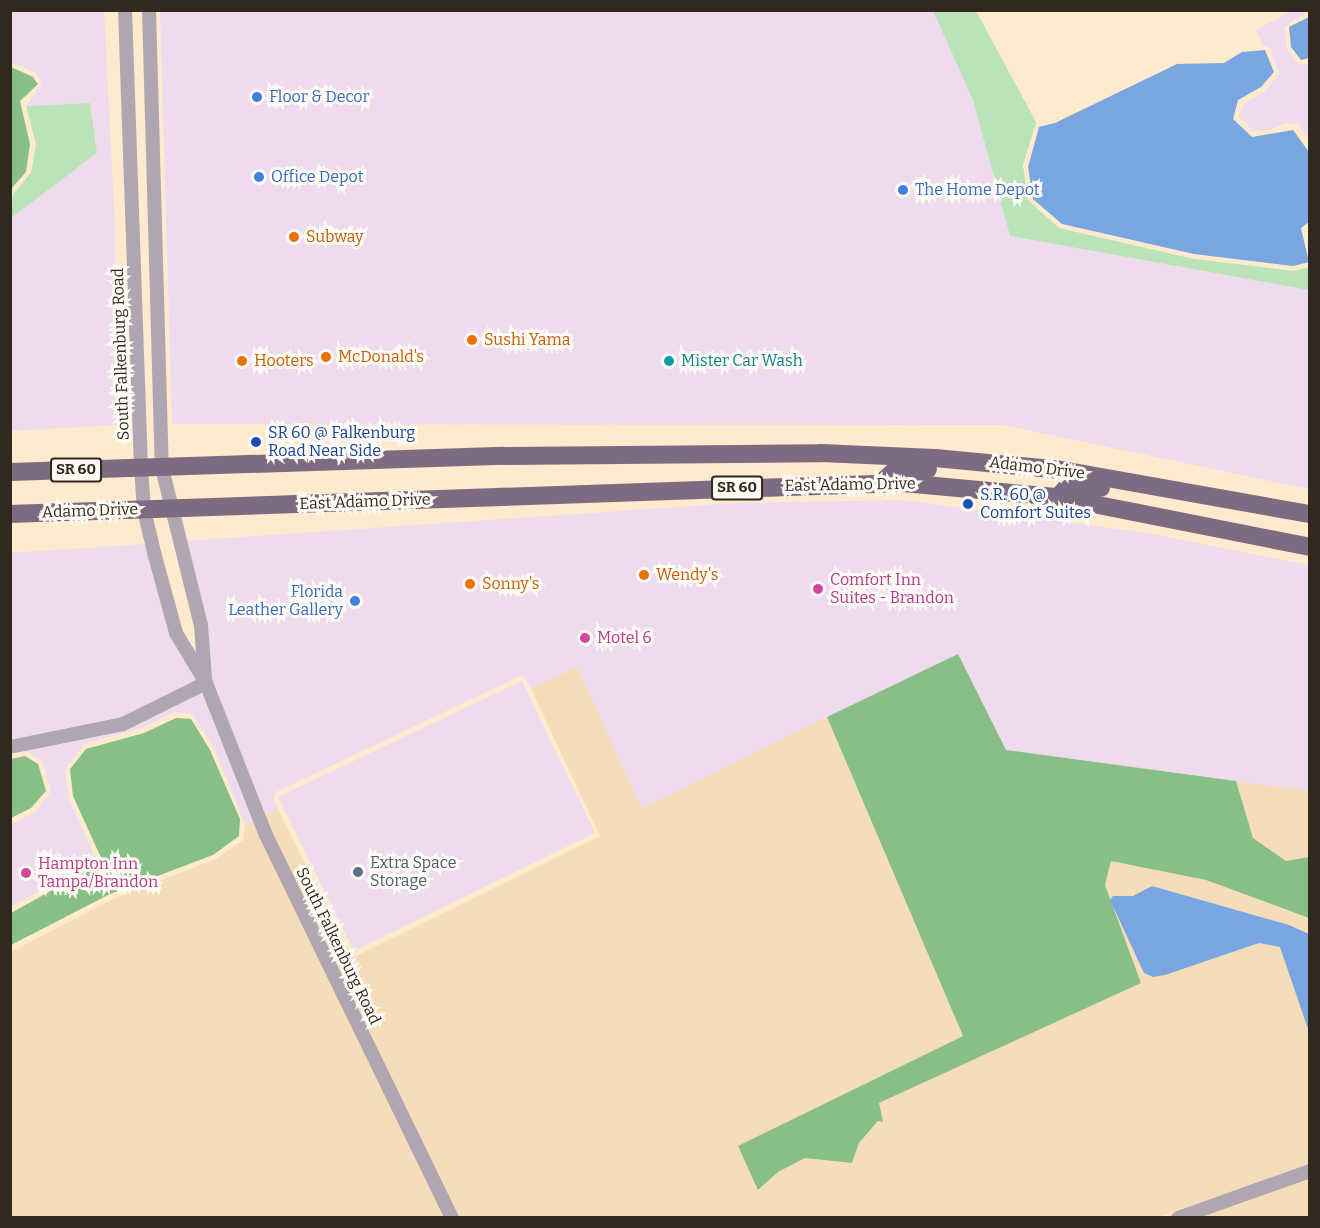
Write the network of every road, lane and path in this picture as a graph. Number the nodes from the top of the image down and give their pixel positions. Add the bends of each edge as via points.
1 (125, 10) edge
2 (149, 10) edge
3 (149, 27) junction
4 (126, 28) junction
5 (132, 175) junction
6 (154, 176) junction
7 (141, 468) junction
8 (162, 468) junction
9 (1062, 470) junction
10 (10, 472) edge
11 (881, 483) junction
12 (1058, 497) junction
13 (1258, 504) junction
14 (170, 508) junction
15 (144, 510) junction
16 (10, 514) edge
17 (1310, 514) edge
18 (1310, 547) edge
19 (206, 683) junction
20 (10, 747) edge
21 (1310, 1171) edge
22 (452, 1218) edge
23 (1178, 1218) edge

1 - 4 street, South Falkenburg Road
2 - 3 street, South Falkenburg Road
3 - 4 street
3 - 6 street, South Falkenburg Road
4 - 5 street, South Falkenburg Road
5 - 6 street
5 - 7 street, South Falkenburg Road
6 - 8 street, South Falkenburg Road
7 - 8 main road, SR 60
7 - 10 main road, SR 60
7 - 15 street, South Falkenburg Road
8 - 9 main road, Adamo Drive / SR 60 via 761,452 935,458
8 - 14 street, South Falkenburg Road
9 - 11 main road via 1040,477 908,468 894,471
9 - 13 main road, Adamo Drive / SR 60
11 - 12 main road, East Adamo Drive / SR 60
11 - 14 main road, East Adamo Drive / SR 60
12 - 13 main road via 1062,489 1079,485 1236,511
12 - 18 main road, East Adamo Drive / SR 60
13 - 17 main road, Adamo Drive / SR 60
14 - 15 main road, Adamo Drive / SR 60
14 - 19 street, South Falkenburg Road via 201,626
15 - 16 main road, Adamo Drive / SR 60
15 - 19 street, South Falkenburg Road via 176,633
19 - 20 street via 123,724
19 - 22 street, South Falkenburg Road via 234,761 290,887
21 - 23 street

